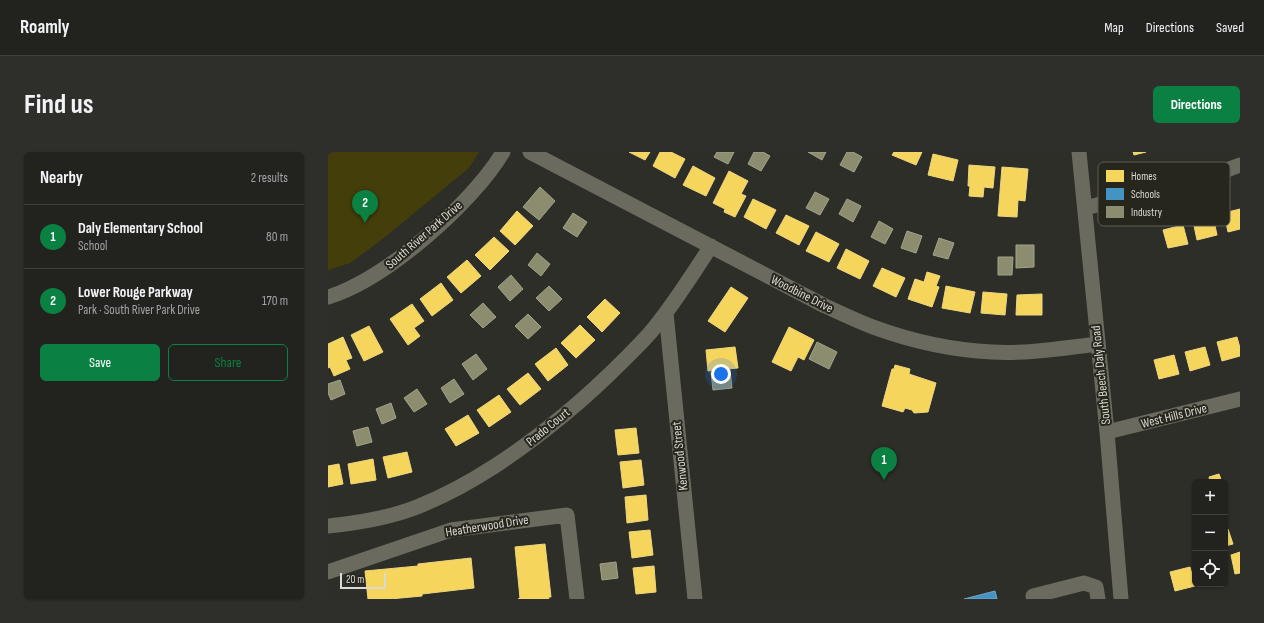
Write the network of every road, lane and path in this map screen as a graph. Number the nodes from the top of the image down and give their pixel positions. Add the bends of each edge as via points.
1 (503, 152) edge
2 (530, 152) edge
3 (1079, 152) edge
4 (1240, 165) edge
5 (1230, 169) edge
6 (1098, 205) edge
7 (1085, 208) junction
8 (711, 246) junction
9 (328, 297) edge
10 (666, 313) junction
11 (1098, 344) junction
12 (1240, 399) edge
13 (1107, 432) junction
14 (328, 526) edge
15 (328, 572) edge
16 (1033, 596) dead end
17 (577, 599) edge
18 (695, 599) edge
19 (1098, 599) edge
20 (1121, 599) edge

1 - 9 street, South River Park Drive via 473,192 407,252 362,282
2 - 8 street, Woodbine Drive
3 - 7 street, South Beech Daly Road
4 - 5 street
6 - 7 street
7 - 11 street, South Beech Daly Road
8 - 10 street, Prado Court
8 - 11 street, Woodbine Drive via 825,306 911,339 951,348 992,352 1033,352
10 - 14 street, Prado Court via 650,334 603,381 506,460 454,490 416,507 369,520
10 - 18 street, Kenwood Street
11 - 13 street, South Beech Daly Road
12 - 13 street, West Hills Drive
13 - 20 street, South Beech Daly Road
15 - 17 street, Heatherwood Drive via 451,530 567,514
16 - 19 street via 1084,583 1096,587

